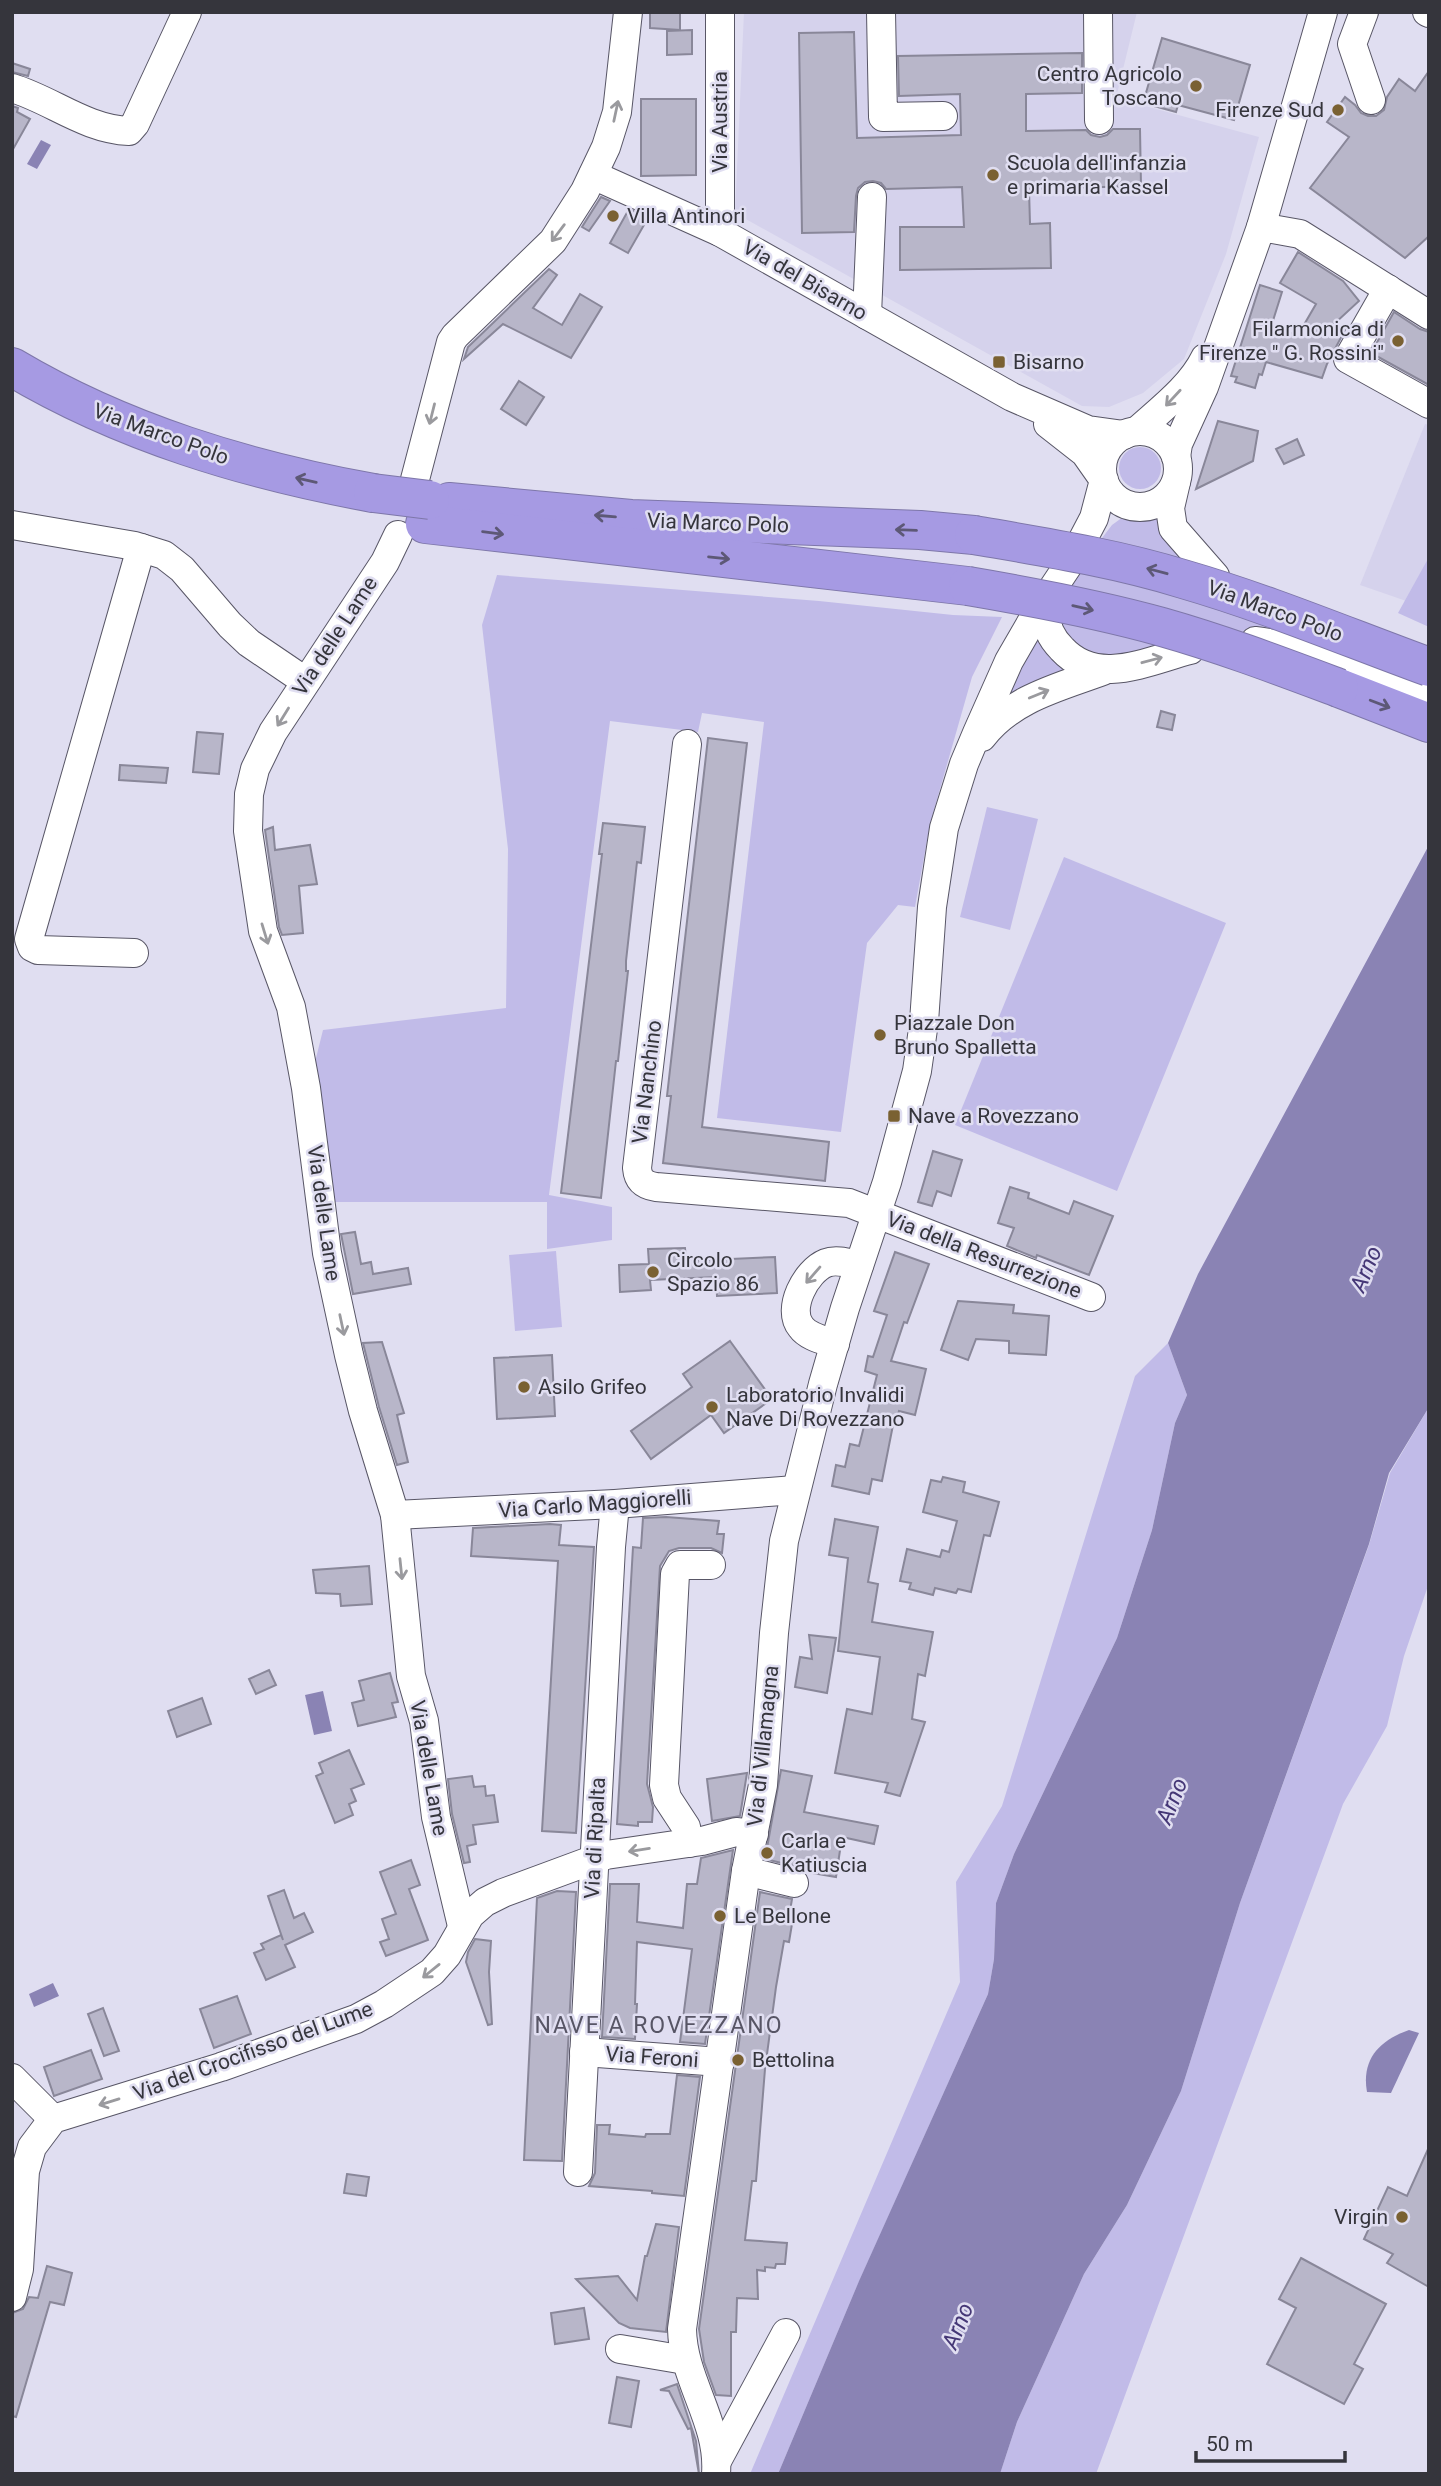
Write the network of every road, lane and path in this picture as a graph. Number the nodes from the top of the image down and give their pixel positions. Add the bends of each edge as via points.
1 (187, 12) edge
2 (628, 12) edge
3 (720, 12) edge
4 (881, 12) edge
5 (1098, 12) edge
6 (1323, 12) edge
7 (1364, 12) edge
8 (12, 88) edge
9 (1371, 100) dead end
10 (943, 116) dead end
11 (1099, 120) dead end
12 (593, 175) junction
13 (872, 197) dead end
14 (1261, 228) junction
15 (720, 232) junction
16 (1388, 289) junction
17 (1235, 299) junction
18 (867, 315) junction
19 (1429, 315) edge
20 (12, 367) edge
21 (12, 394) edge
22 (1012, 397) junction
23 (1429, 404) edge
24 (1131, 433) junction
25 (1176, 470) junction
26 (1104, 480) junction
27 (1136, 507) junction
28 (402, 509) junction
29 (12, 525) edge
30 (141, 548) junction
31 (1215, 576) dead end
32 (1261, 630) dead end
33 (1189, 650) dead end
34 (1429, 667) edge
35 (1103, 671) junction
36 (305, 681) junction
37 (1426, 712) edge
38 (687, 744) dead end
39 (952, 799) junction
40 (134, 954) dead end
41 (877, 1214) junction
42 (859, 1265) junction
43 (1091, 1297) dead end
44 (835, 1344) junction
45 (795, 1490) junction
46 (615, 1504) junction
47 (396, 1515) junction
48 (711, 1565) dead end
49 (754, 1834) junction
50 (689, 1843) junction
51 (594, 1860) junction
52 (746, 1871) junction
53 (794, 1882) dead end
54 (462, 1926) junction
55 (584, 2052) junction
56 (720, 2062) junction
57 (12, 2078) edge
58 (53, 2119) junction
59 (578, 2172) dead end
60 (12, 2297) edge
61 (786, 2333) dead end
62 (620, 2349) dead end
63 (685, 2360) junction
64 (717, 2467) edge

1 - 8 street via 129,131 82,120
12 -> 2 street, Via delle Lame via 617,112
3 - 15 street, Via Austria
4 - 10 street via 883,117
5 - 11 street
6 - 14 street
7 - 9 street via 1352,44
12 - 15 street, Via del Bisarno
12 -> 28 street, Via delle Lame via 553,241 454,336
13 - 18 street
14 - 16 street via 1300,234
14 - 17 street
15 - 18 street, Via del Bisarno
16 - 19 street
16 - 23 street via 1348,359
17 -> 24 street via 1201,368
17 - 25 street via 1178,444
18 - 22 street, Via del Bisarno
28 -> 20 highway, Via Marco Polo via 119,422
21 - 28 highway, Via Marco Polo via 88,434 177,470 275,499
22 - 24 street, Via del Bisarno via 1088,430
22 - 26 street, Via del Bisarno via 1081,449
24 - 25 street via 1150,432 1161,438 1170,446
24 - 26 street via 1115,441 1104,456
25 - 27 street via 1169,493 1149,506
25 - 31 street via 1170,508 1173,528
26 - 27 street via 1114,497
26 - 27 street via 1086,540
34 -> 28 highway, Via Marco Polo, bridge via 1181,578 974,535
28 - 36 street, Via delle Lame via 385,562
28 -> 37 highway, Via Marco Polo, bridge via 1046,600 1160,626
29 - 30 street
30 - 36 street via 164,555 182,569 249,643
30 - 40 street via 30,939 38,950
32 - 37 street via 1286,631
35 -> 33 street, Via di Villamagna
39 -> 35 street, Via di Villamagna via 977,743 1000,716 1034,696
35 - 39 street, Via di Villamagna via 1079,663 1050,634 1045,620 1053,589 1009,661
36 -> 47 street, Via delle Lame via 255,769 248,831 263,931 291,1007 299,1048 327,1253 346,1342
38 - 41 street, Via Nanchino via 637,1175 648,1186 849,1203
39 - 41 street, Via di Villamagna via 933,895 917,1070
41 - 42 street, Via di Villamagna
41 - 43 street, Via della Resurrezione
42 - 44 street, Via di Villamagna
42 -> 44 street via 838,1261 822,1265 797,1301 795,1313 801,1328
44 - 45 street, Via di Villamagna
45 - 46 street, Via Carlo Maggiorelli
45 - 49 street, Via di Villamagna via 782,1559 763,1785
46 - 47 street, Via Carlo Maggiorelli
46 - 51 street, Via di Ripalta
47 -> 54 street, Via delle Lame via 411,1676 424,1721 436,1817
48 - 50 street via 680,1565 675,1574 664,1785 686,1827
49 - 50 street, Via del Crocifisso del Lume via 736,1832
49 - 52 street, Via di Villamagna
50 -> 51 street, Via del Crocifisso del Lume
51 - 54 street, Via del Crocifisso del Lume via 491,1899
51 - 55 street, Via di Ripalta
52 - 53 street
52 - 56 street, Via di Villamagna
54 -> 58 street, Via del Crocifisso del Lume via 432,1972 356,2019
55 - 56 street, Via Feroni
55 - 59 street, Via di Ripalta
56 - 63 street, Via di Villamagna via 683,2320
57 - 58 street
58 - 60 street via 32,2147 26,2171 19,2269
61 - 64 street, Via di Villamagna
62 - 63 street
63 - 64 street, Via di Villamagna via 712,2430

